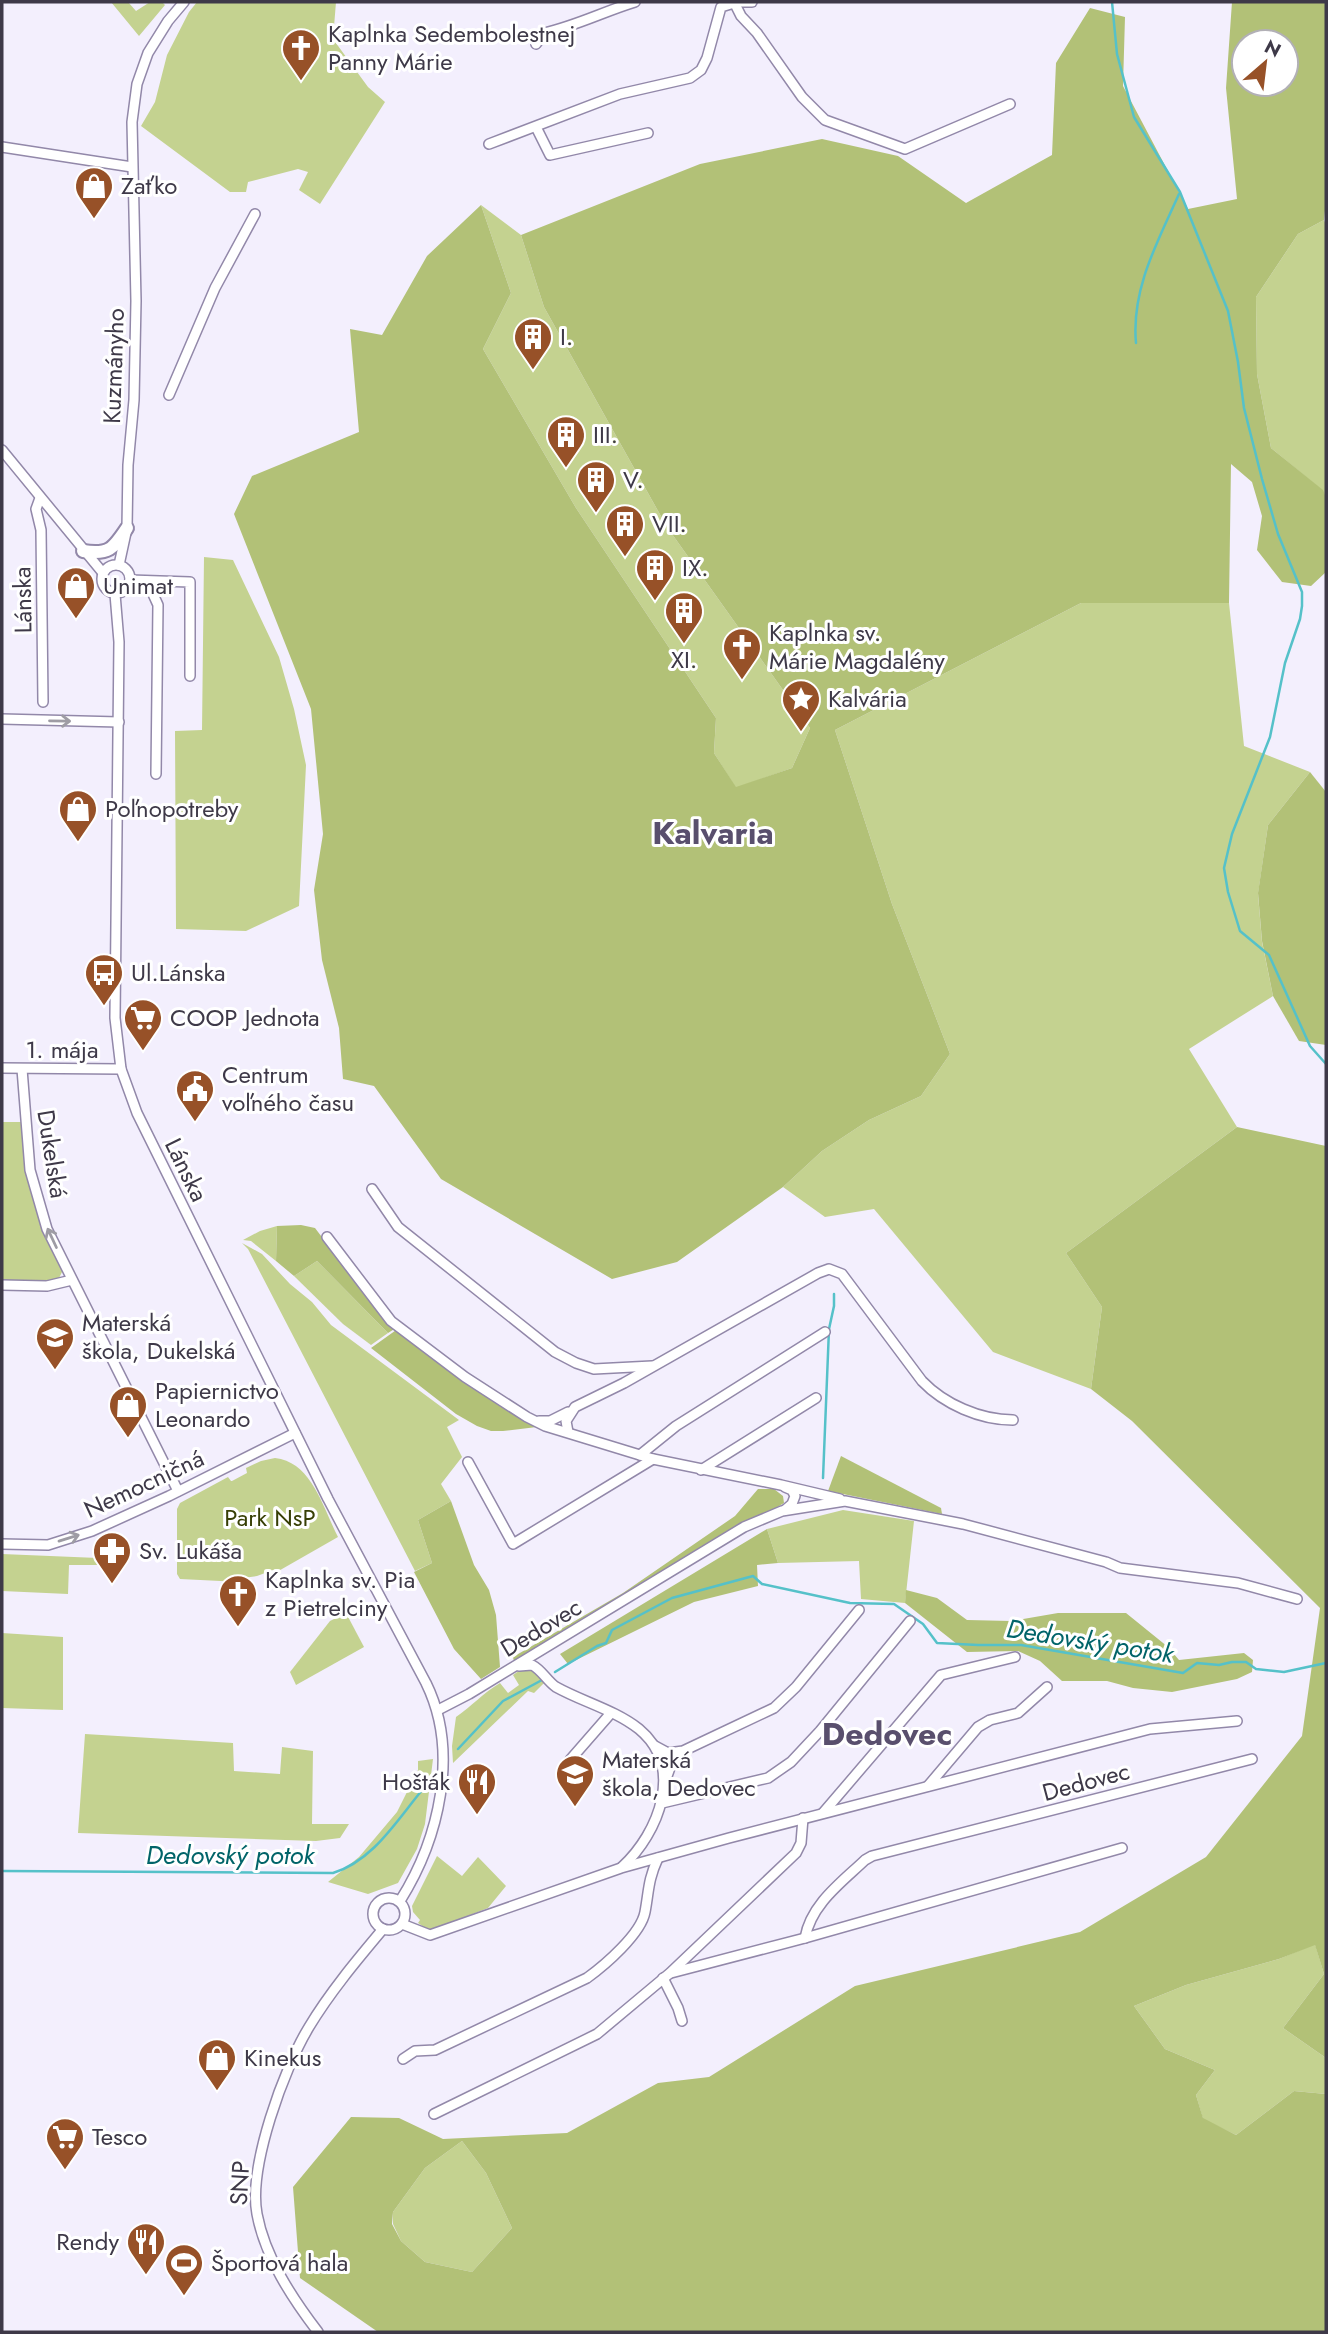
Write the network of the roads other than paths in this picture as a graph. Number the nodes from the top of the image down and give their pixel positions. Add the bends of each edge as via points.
1 (184, 2) edge
2 (635, 2) edge
3 (732, 2) edge
4 (752, 2) edge
5 (536, 44) dead end
6 (1010, 104) dead end
7 (536, 127) junction
8 (649, 133) dead end
9 (489, 144) dead end
10 (2, 148) edge
11 (132, 167) junction
12 (254, 214) dead end
13 (169, 395) dead end
14 (2, 450) edge
15 (40, 498) junction
16 (127, 528) junction
17 (83, 551) junction
18 (118, 565) junction
19 (103, 573) junction
20 (130, 580) junction
21 (147, 581) junction
22 (115, 594) junction
23 (190, 676) dead end
24 (43, 702) dead end
25 (2, 719) edge
26 (119, 722) junction
27 (156, 774) dead end
28 (2, 1068) edge
29 (22, 1069) junction
30 (121, 1069) junction
31 (372, 1189) dead end
32 (327, 1237) dead end
33 (72, 1280) junction
34 (2, 1285) edge
35 (825, 1332) dead end
36 (652, 1366) junction
37 (816, 1398) dead end
38 (575, 1407) junction
39 (527, 1417) junction
40 (1013, 1420) dead end
41 (568, 1432) junction
42 (295, 1433) junction
43 (640, 1455) junction
44 (653, 1459) junction
45 (468, 1462) dead end
46 (701, 1470) junction
47 (780, 1485) junction
48 (178, 1491) junction
49 (845, 1501) junction
50 (782, 1511) junction
51 (2, 1545) edge
52 (1297, 1599) dead end
53 (859, 1610) dead end
54 (910, 1622) dead end
55 (1015, 1657) dead end
56 (515, 1666) junction
57 (1047, 1687) dead end
58 (438, 1710) junction
59 (611, 1713) junction
60 (1237, 1721) dead end
61 (652, 1744) junction
62 (683, 1751) junction
63 (1252, 1759) dead end
64 (570, 1760) dead end
65 (664, 1784) junction
66 (926, 1787) junction
67 (662, 1803) junction
68 (821, 1814) junction
69 (803, 1818) junction
70 (1122, 1848) dead end
71 (659, 1858) junction
72 (621, 1868) junction
73 (400, 1901) junction
74 (402, 1924) junction
75 (383, 1929) junction
76 (805, 1938) junction
77 (701, 1945) junction
78 (709, 1963) junction
79 (666, 1975) junction
80 (682, 2021) dead end
81 (403, 2059) dead end
82 (434, 2114) dead end
83 (318, 2332) edge

1 - 11 street, Kuzmányho via 160,33 142,69 132,122
2 - 5 street via 544,33
3 - 4 street
3 - 6 street via 802,97 825,120 905,149
3 - 7 street via 721,7 707,58 690,78 620,94
7 - 8 street via 550,155
7 - 9 street
10 - 11 street
11 - 16 street, Kuzmányho via 136,301
12 - 13 street via 215,288
14 - 15 street
15 - 17 street
15 - 24 street, Lánska via 36,509 41,530
16 - 17 street via 105,552
16 - 18 street, Kuzmányho
17 - 19 street
18 - 19 street
18 - 20 street via 127,569
19 - 22 street via 104,586
20 - 21 street
20 - 22 street via 126,590
21 - 23 street via 190,582
21 - 27 street via 158,605
22 - 26 street, Lánska
25 -> 26 street
26 - 30 street, Lánska via 115,1018
28 - 29 street, 1. mája
29 - 30 street, 1. mája
33 -> 29 street, Dukelská via 34,1190
30 - 42 street, Lánska via 147,1136
31 - 36 street via 398,1227 555,1352 594,1368
32 - 39 street, Dedovec via 399,1328
33 - 34 street via 47,1286
33 - 48 street, Dukelská
35 - 43 street via 676,1426
36 - 38 street
36 - 40 street via 818,1273 833,1269 848,1281 930,1389 971,1412
37 - 46 street
38 - 39 street via 550,1421
38 - 41 street via 566,1421
39 - 41 street, Dedovec
41 - 43 street, Dedovec
42 - 48 street, Nemocničná
42 - 58 street, Lánska
43 - 44 street, Dedovec
44 - 45 street via 513,1544
44 - 46 street, Dedovec
46 - 47 street, Dedovec
47 - 49 street, Dedovec
47 - 50 street via 795,1496
51 -> 48 street, Nemocničná via 48,1545 92,1531
49 - 50 street, Dedovec
49 - 52 street, Dedovec via 963,1524 1120,1568 1238,1583
50 - 56 street, Dedovec via 744,1527
53 - 62 street via 774,1708
54 - 67 street via 790,1762 768,1778
55 - 68 street via 941,1675
56 - 58 street, Dedovec
56 - 59 street, Dedovec via 538,1668 550,1682
57 - 66 street via 1018,1713 978,1727
58 - 73 street via 442,1756 439,1805 421,1863
59 - 61 street, Dedovec via 637,1728
59 - 64 street
60 - 66 street, Dedovec via 1150,1729
61 - 62 street via 668,1753
61 - 65 street
62 - 65 street
63 - 76 street, Dedovec via 872,1856 822,1903
65 - 67 street
66 - 68 street, Dedovec
67 - 72 street via 642,1844
68 - 69 street, Dedovec
69 - 71 street, Dedovec
69 - 77 street via 796,1853
70 - 76 street
71 - 72 street, Dedovec
71 - 81 street via 650,1875 642,1922 600,1969 435,2050 415,2051
72 - 74 street, Dedovec via 429,1935
73 - 74 street via 406,1913
73 - 75 street via 385,1898 373,1909 374,1919
74 - 75 street
75 - 83 street, SNP via 307,2029 262,2146 255,2203 259,2224 280,2274
76 - 78 street
77 - 78 street via 701,1955
77 - 79 street
78 - 79 street
79 - 80 street
79 - 82 street via 597,2034

